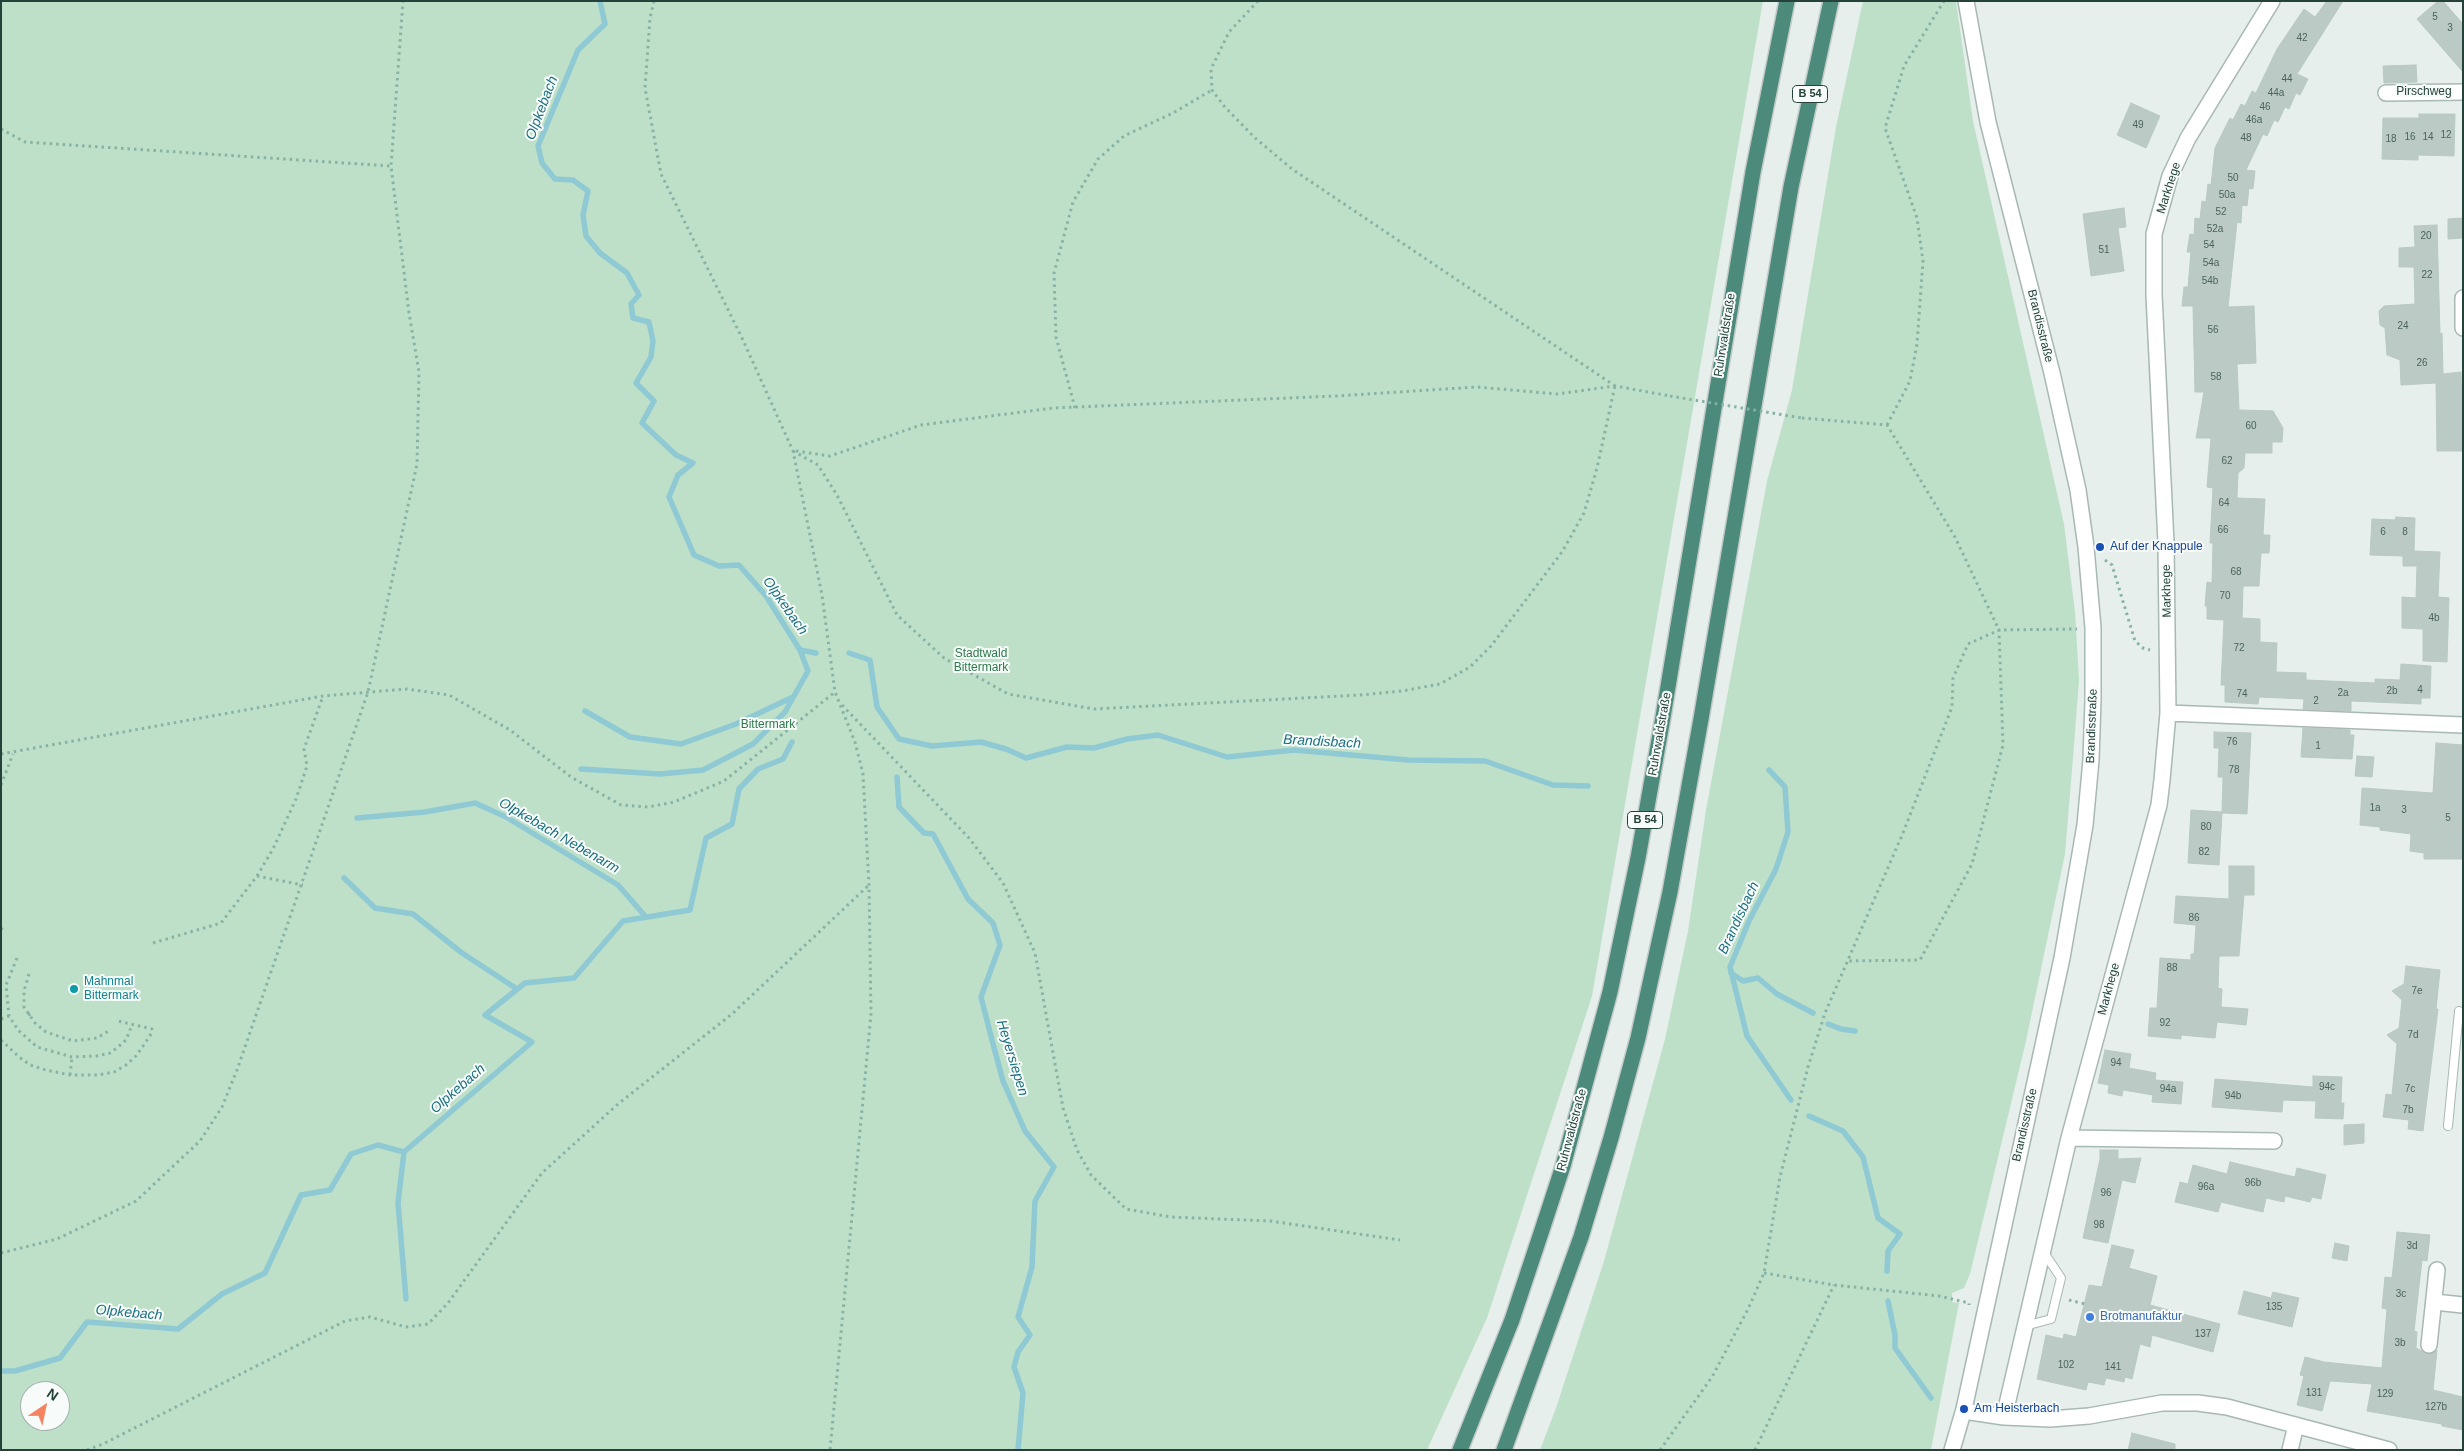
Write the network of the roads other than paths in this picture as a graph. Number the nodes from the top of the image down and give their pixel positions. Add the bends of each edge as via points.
1 (1787, 1) edge
2 (1831, 1) edge
3 (1966, 1) edge
4 (2272, 1) edge
5 (2463, 92) edge
6 (2386, 93) dead end
7 (2463, 298) edge
8 (2463, 328) edge
9 (2168, 714) junction
10 (2463, 722) edge
11 (2459, 1011) dead end
12 (2460, 1044) edge
13 (2448, 1126) dead end
14 (2069, 1138) junction
15 (2274, 1140) dead end
16 (2043, 1251) junction
17 (2437, 1270) dead end
18 (2434, 1302) junction
19 (2463, 1305) edge
20 (2025, 1326) junction
21 (2429, 1345) dead end
22 (1964, 1411) junction
23 (2004, 1418) junction
24 (2296, 1425) junction
25 (1460, 1450) edge
26 (1504, 1450) edge
27 (1952, 1450) edge
28 (2290, 1450) edge
29 (2390, 1450) edge

1 - 25 highway, Ruhrwaldstraße / B 54 via 1752,172 1660,732 1610,992 1563,1166 1512,1320
2 - 26 highway, B 54 via 1791,187 1670,892 1638,1038 1581,1237
3 - 22 street, Brandisstraße via 1988,122 2052,373 2078,490 2093,628 2093,700 2085,825 2062,958
4 - 9 street, Markhege via 2188,138 2170,176 2154,234 2166,543
5 - 6 street, Pirschweg
7 - 8 street
9 - 10 street via 2463,725
9 - 14 street, Markhege via 2158,805
11 - 12 lane
12 - 13 lane
14 - 15 street
14 - 16 street, Markhege
16 - 20 street, Markhege
16 - 20 lane via 2061,1278 2051,1319
17 - 18 street
18 - 19 street
18 - 21 street
20 - 23 street, Markhege
22 - 23 street
22 - 27 street, Brandisstraße
23 - 24 street via 2089,1416 2162,1403 2198,1403
24 - 28 street
24 - 29 street

